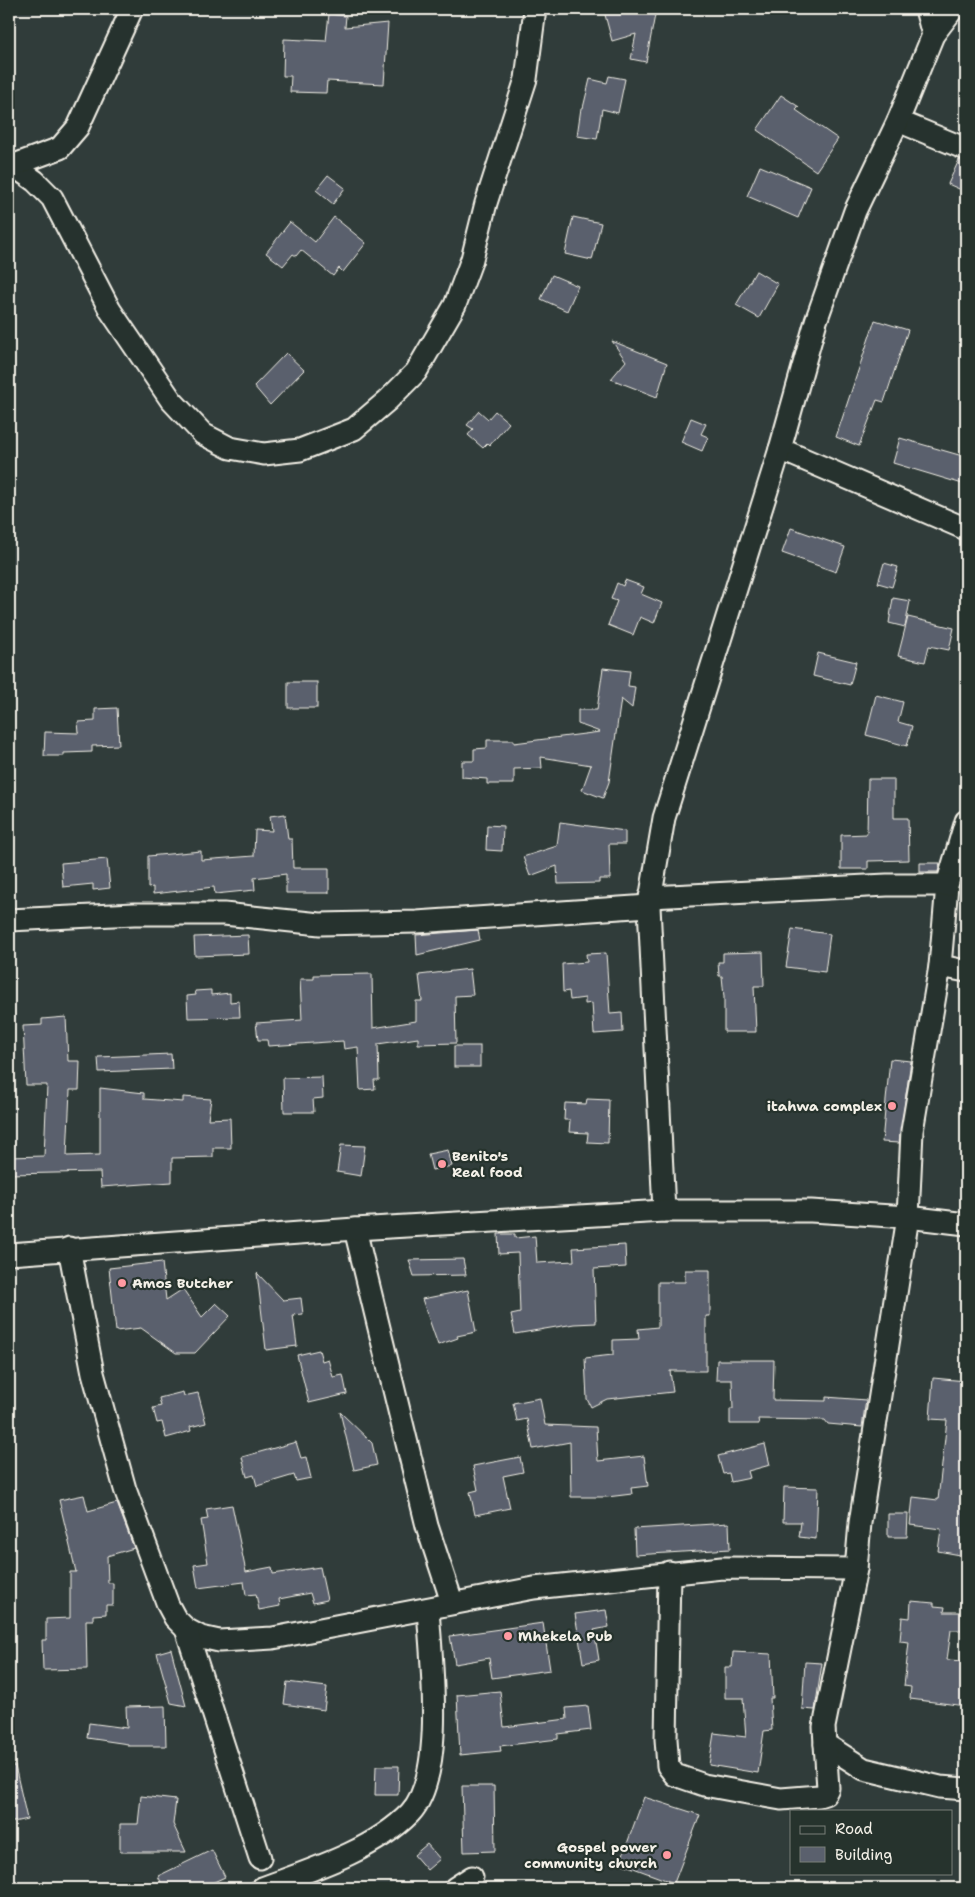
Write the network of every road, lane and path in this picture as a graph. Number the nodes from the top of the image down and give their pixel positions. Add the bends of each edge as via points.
1 (132, 9) edge
2 (535, 9) edge
3 (926, 9) edge
4 (953, 9) edge
5 (933, 35) junction
6 (898, 121) junction
7 (966, 149) edge
8 (11, 166) edge
9 (780, 449) junction
10 (966, 529) edge
11 (966, 821) edge
12 (947, 885) junction
13 (650, 901) junction
14 (9, 920) edge
15 (940, 966) junction
16 (966, 971) edge
17 (664, 1211) junction
18 (908, 1217) junction
19 (966, 1224) edge
20 (356, 1229) junction
21 (69, 1248) junction
22 (9, 1254) edge
23 (856, 1569) junction
24 (669, 1572) junction
25 (452, 1602) junction
26 (428, 1609) junction
27 (186, 1629) junction
28 (825, 1744) junction
29 (966, 1789) edge
30 (260, 1858) dead end
31 (262, 1888) edge

1 - 8 street via 78,127 60,148
2 - 8 street via 526,79 455,305 416,372 388,400 354,429 300,450 264,454 230,448 203,434 171,400 110,310 52,198 35,181
3 - 5 street
4 - 5 street
5 - 6 street
6 - 7 street
6 - 9 street via 854,211 816,321
9 - 10 street
9 - 13 street via 664,818
11 - 12 street
12 - 13 street via 887,885
12 - 15 street
13 - 14 street via 417,922 320,924 224,914 134,914
13 - 17 street
15 - 16 street
15 - 18 street via 912,1131
17 - 18 street via 811,1211
17 - 20 street
18 - 19 street
18 - 23 street via 860,1523
20 - 21 street
20 - 25 street via 427,1526
21 - 22 street
21 - 27 street via 93,1373 126,1489 168,1605
23 - 24 street via 722,1568
23 - 28 street via 828,1697
24 - 25 street via 534,1588
24 - 28 street via 666,1739 672,1773 704,1785 781,1800 819,1796 828,1788
25 - 26 street
26 - 27 street via 273,1638 219,1641
26 - 31 street via 433,1734 425,1784 410,1812 374,1840 324,1865
27 - 30 street
28 - 29 street via 864,1769 940,1787

